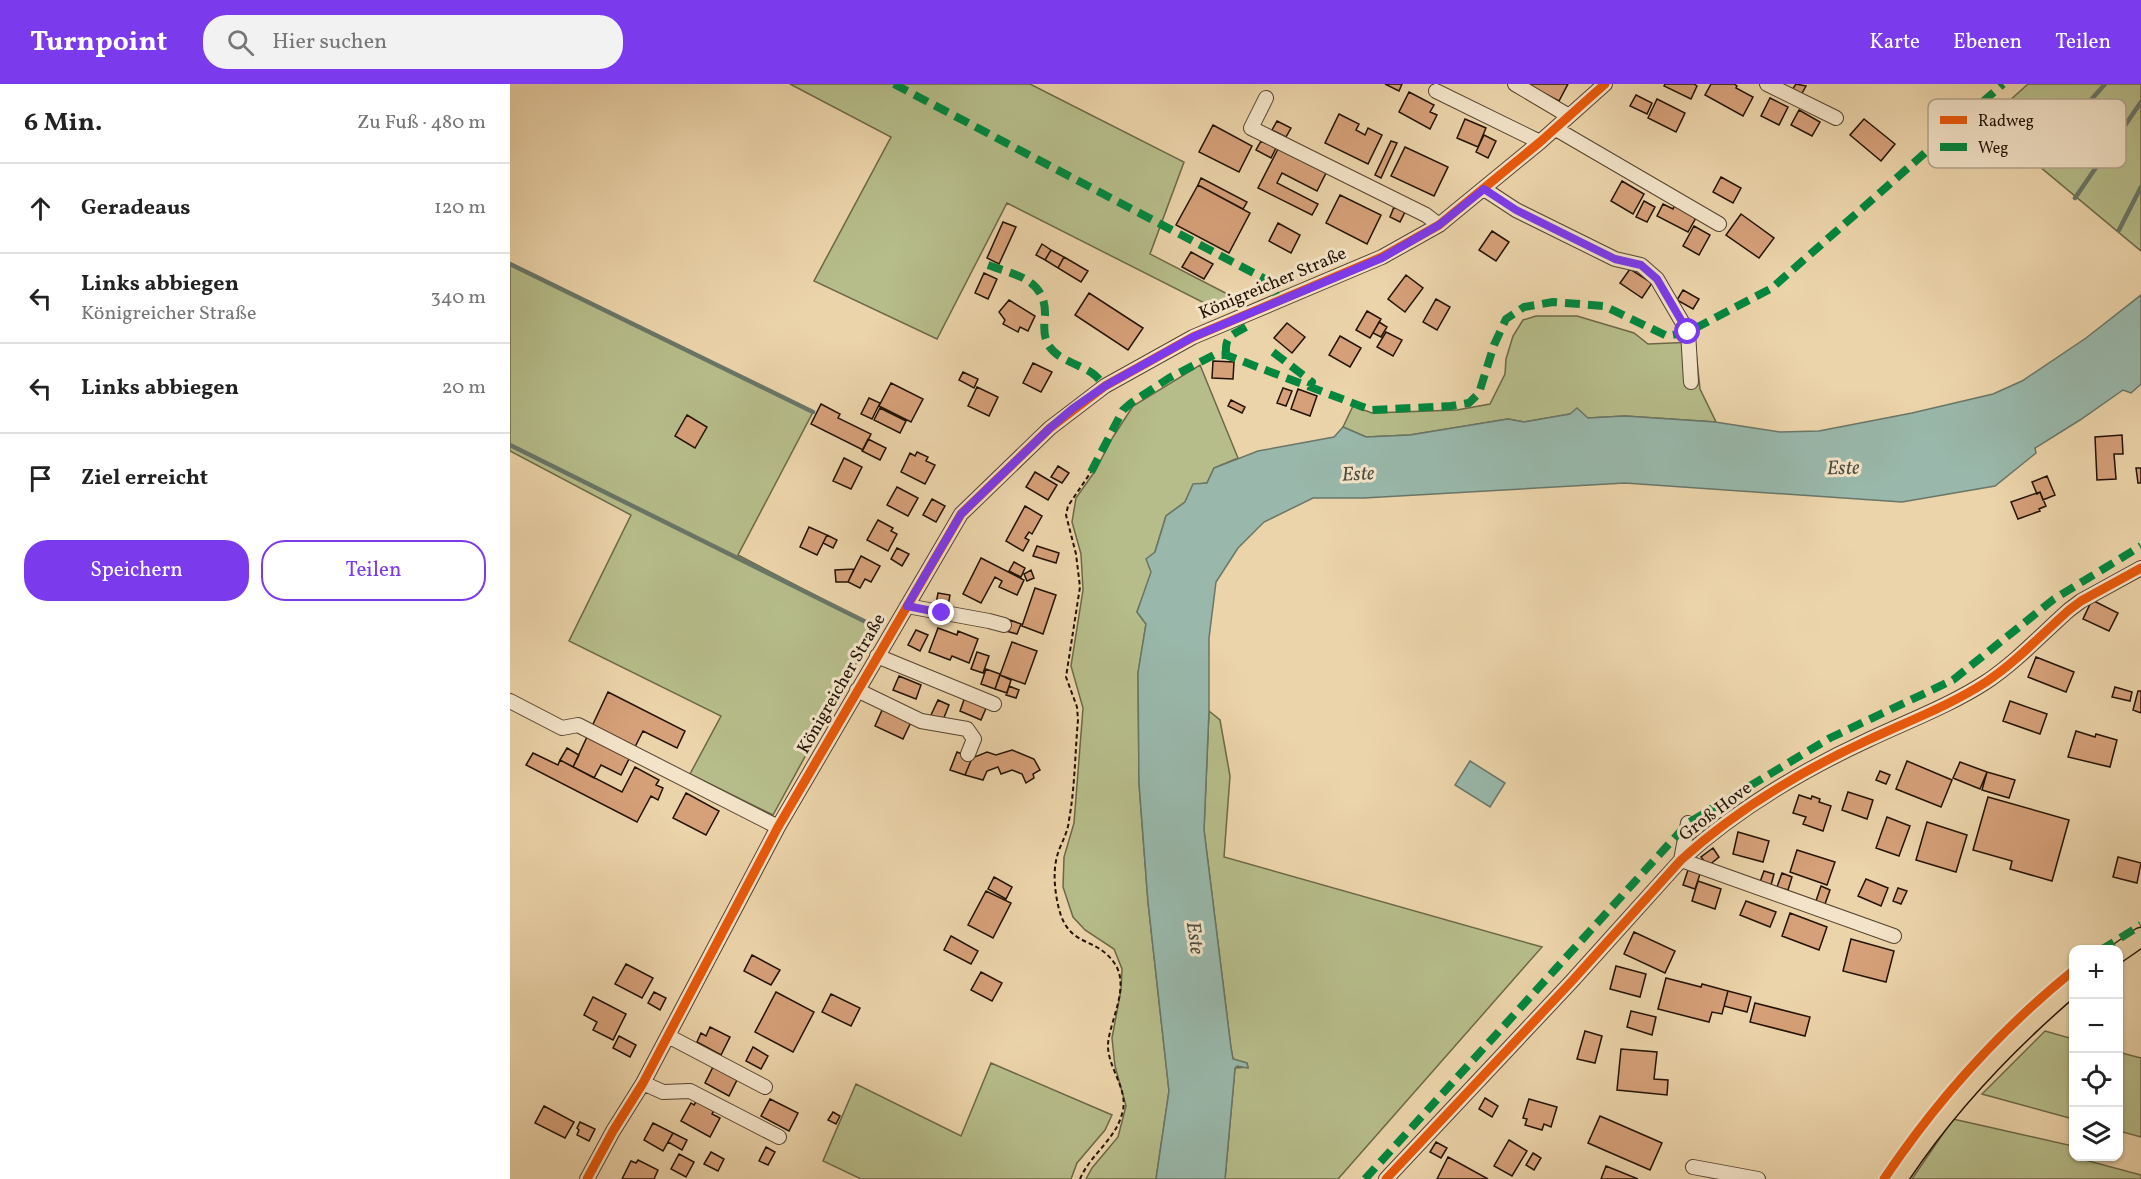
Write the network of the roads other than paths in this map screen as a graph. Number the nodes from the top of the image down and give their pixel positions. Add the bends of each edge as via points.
1 (1515, 84) edge
2 (1605, 84) edge
3 (1767, 84) edge
4 (1436, 91) dead end
5 (1266, 98) dead end
6 (1569, 117) junction
7 (1836, 118) dead end
8 (1556, 129) junction
9 (1540, 142) junction
10 (1484, 189) junction
11 (1719, 224) dead end
12 (1439, 225) junction
13 (1691, 382) dead end
14 (2141, 568) edge
15 (907, 606) junction
16 (1004, 626) dead end
17 (877, 656) junction
18 (857, 690) junction
19 (510, 701) edge
20 (994, 704) dead end
21 (968, 754) dead end
22 (1688, 823) dead end
23 (778, 827) junction
24 (1682, 860) junction
25 (1894, 936) dead end
26 (2141, 937) edge
27 (2123, 950) edge
28 (2069, 989) edge
29 (668, 1036) junction
30 (643, 1083) junction
31 (765, 1087) dead end
32 (779, 1137) dead end
33 (1693, 1167) dead end
34 (587, 1179) edge
35 (1386, 1179) edge
36 (1758, 1179) edge
37 (1898, 1179) edge

1 - 6 street
2 - 6 street, Königreicher Straße
3 - 7 street
4 - 9 street
5 - 12 street via 1251,128
6 - 8 street, Königreicher Straße
8 - 9 street, Königreicher Straße
8 - 11 street
9 - 10 street, Königreicher Straße
10 - 12 street, Königreicher Straße
10 - 13 street via 1516,210 1615,259 1641,265 1657,279 1688,332
12 - 15 street, Königreicher Straße via 1382,258 1193,337 1072,409 961,514
14 - 24 street, Groß Hove via 2081,601 1987,681 1929,713 1827,760 1764,796
15 - 16 street
15 - 17 street, Königreicher Straße
17 - 18 street, Königreicher Straße
17 - 20 street
18 - 21 street via 921,721 967,729 974,739
18 - 23 street, Königreicher Straße
19 - 23 street via 562,728 578,724
22 - 24 street
23 - 29 street, Königreicher Straße
24 - 25 street
24 - 35 street, Groß Hove
26 - 27 main road
28 - 37 main road via 1983,1071
29 - 30 street, Königreicher Straße
29 - 31 street
30 - 32 street via 663,1092 690,1091
30 - 34 street, Königreicher Straße
33 - 36 street

